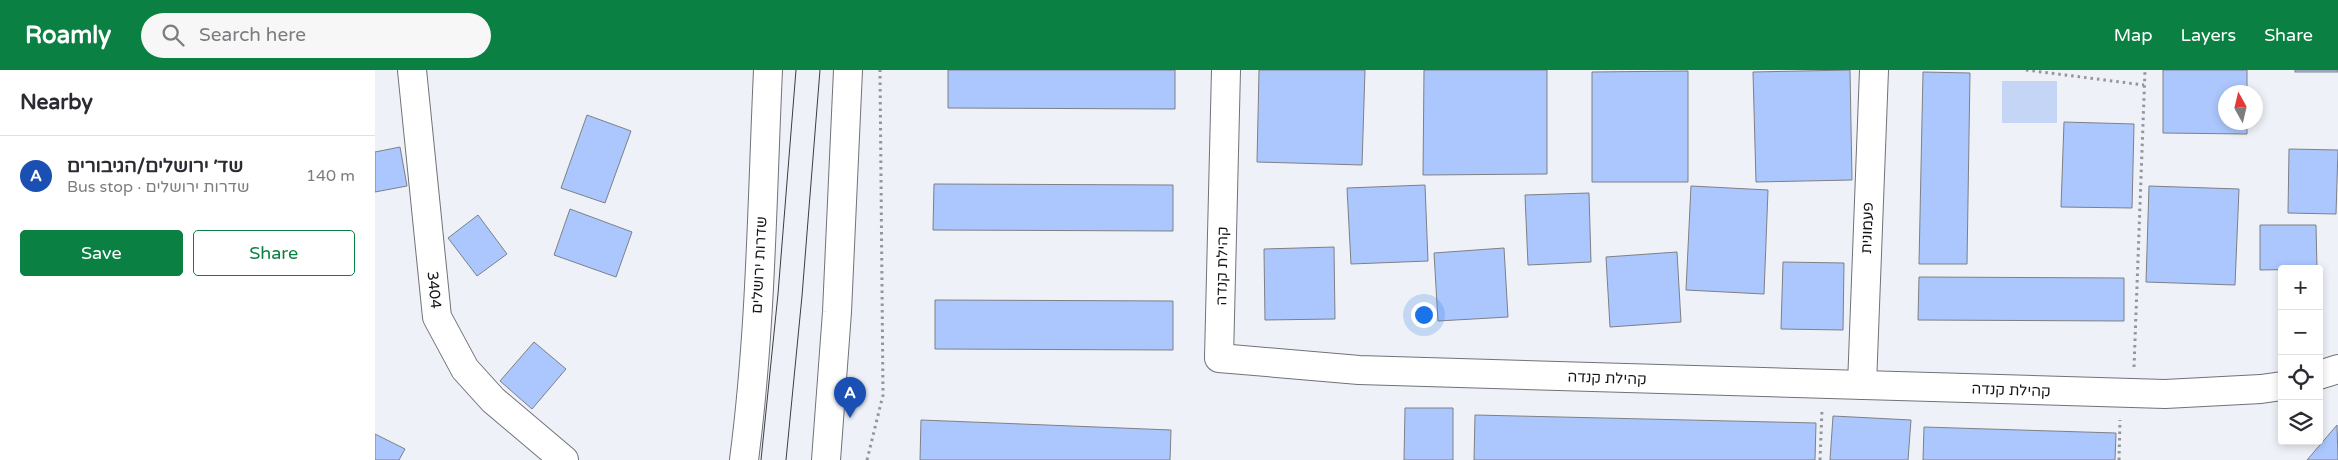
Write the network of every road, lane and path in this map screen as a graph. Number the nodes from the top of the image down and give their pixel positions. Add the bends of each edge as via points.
1 (412, 70) edge
2 (768, 70) edge
3 (848, 70) edge
4 (880, 70) edge
5 (1226, 70) edge
6 (1874, 70) edge
7 (2026, 70) edge
8 (2145, 70) edge
9 (2144, 85) junction
10 (2338, 369) edge
11 (2323, 374) edge
12 (1823, 384) junction
13 (1862, 386) junction
14 (2278, 387) edge
15 (2133, 393) junction
16 (564, 460) edge
17 (744, 460) edge
18 (826, 460) edge
19 (867, 460) edge
20 (1820, 460) edge
21 (2119, 460) edge

1 - 16 street, 3404 via 437,317 465,369 493,400
2 - 17 street, שדרות ירושלים via 751,410
3 - 18 street via 837,312
4 - 19 path via 883,396
5 - 12 street, קהילת קנדה via 1219,358 1359,370
6 - 13 street, פעמונית
7 - 9 path
8 - 9 path
9 - 15 path
10 - 11 street
12 - 13 street, קהילת קנדה
12 - 20 path
13 - 15 street, קהילת קנדה
14 - 15 street, קהילת קנדה
15 - 21 path via 2119,422

